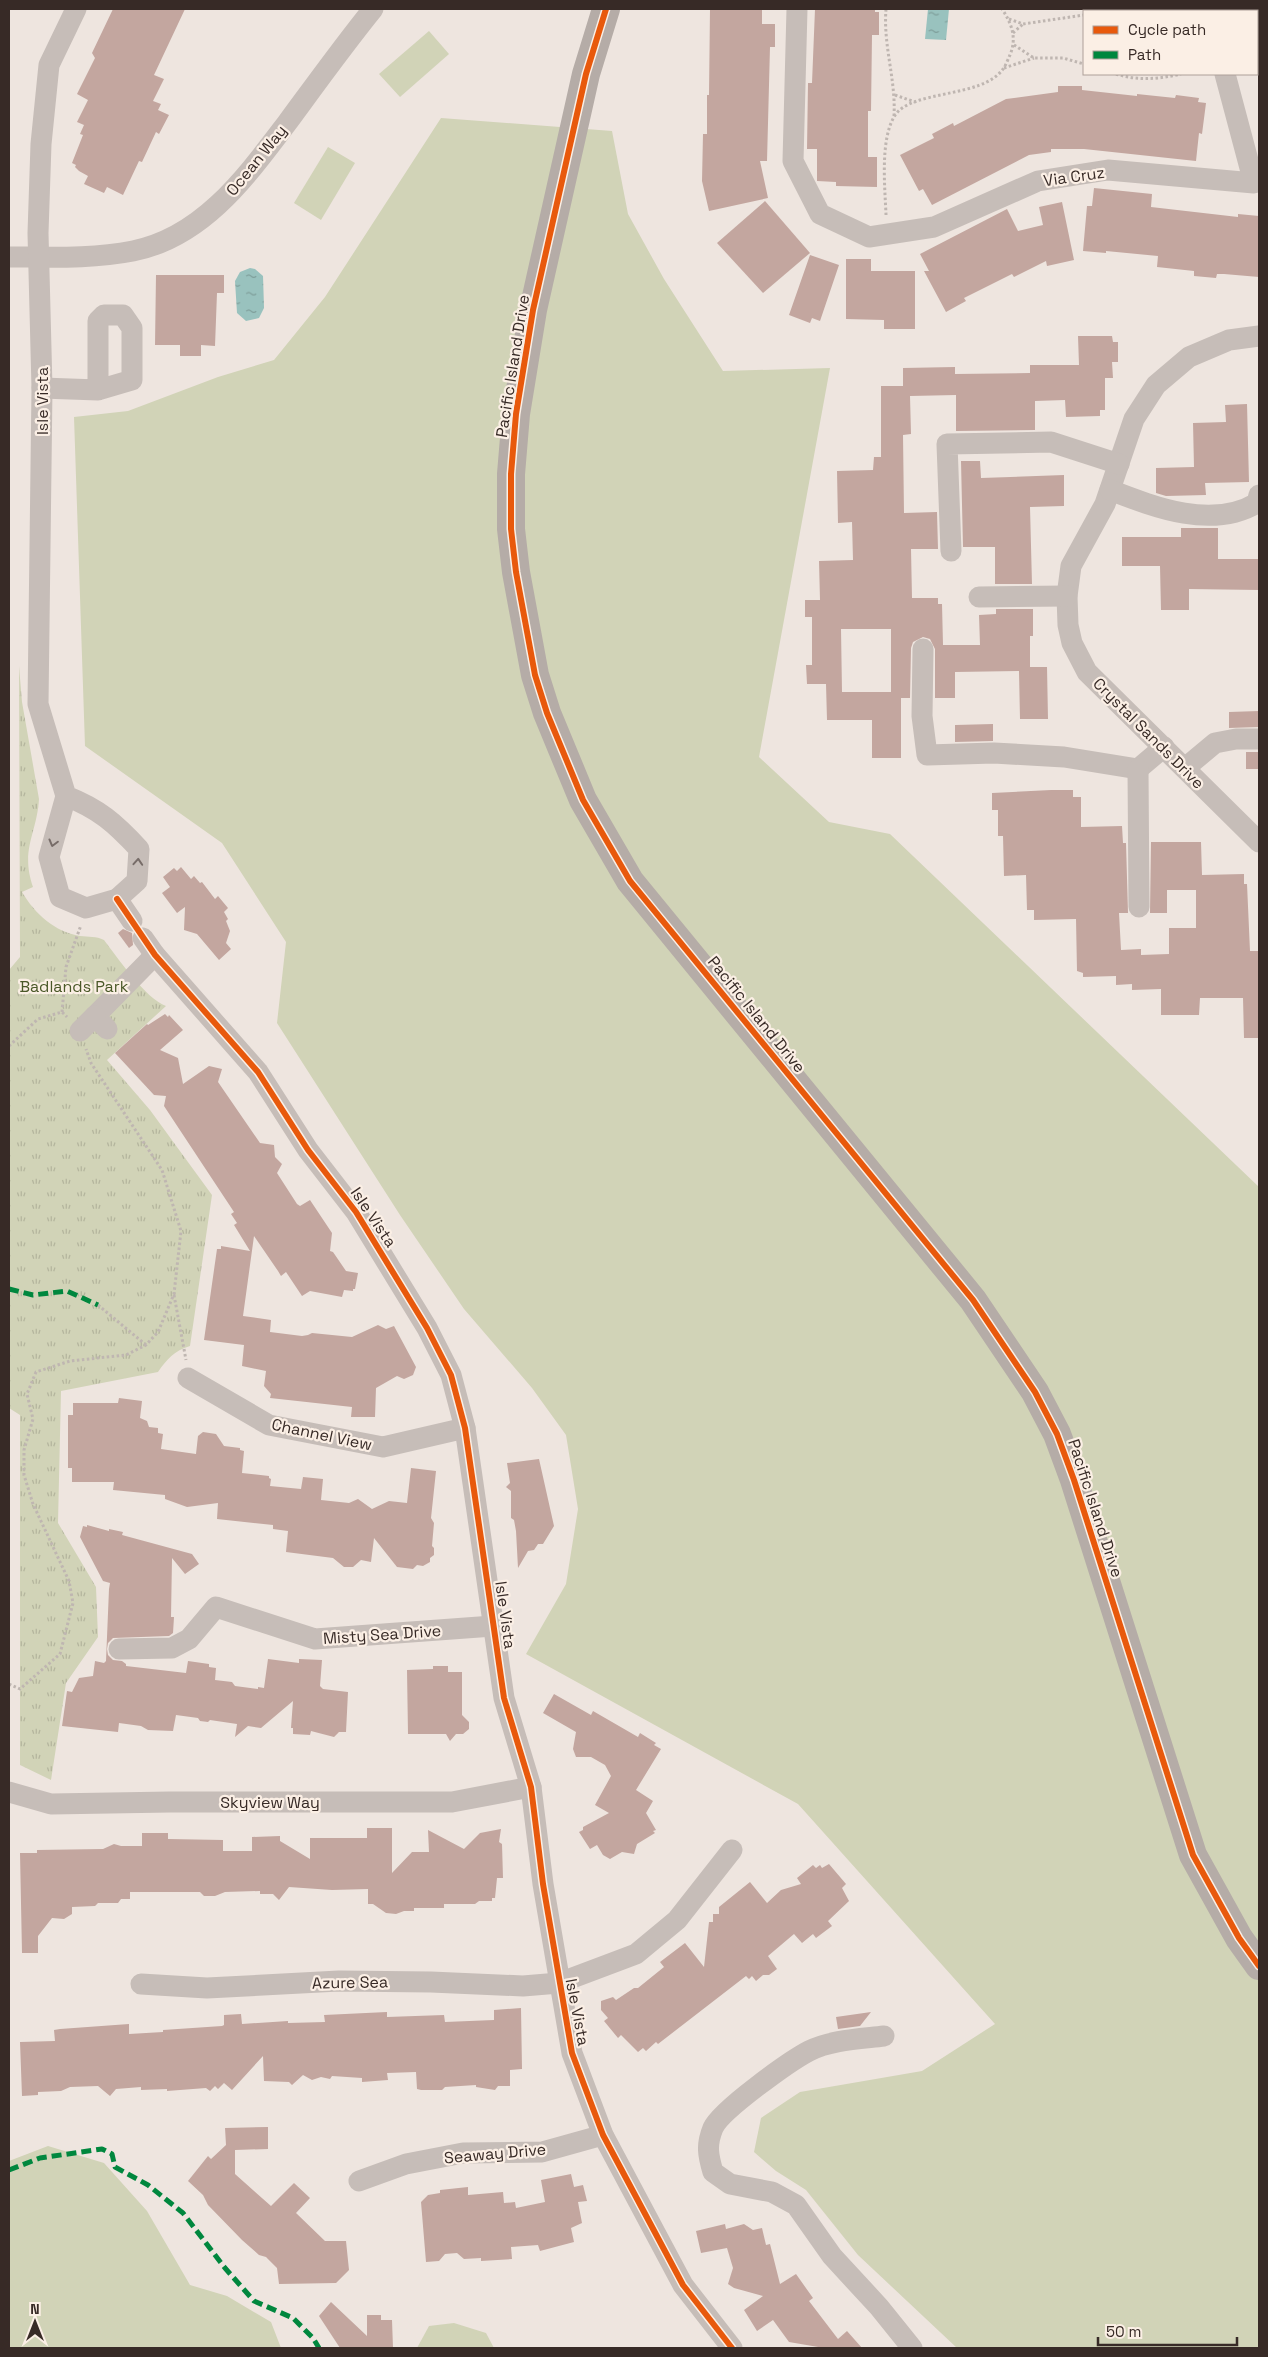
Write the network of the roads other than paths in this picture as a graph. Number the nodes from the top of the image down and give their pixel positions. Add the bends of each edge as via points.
1 (76, 9) edge
2 (373, 9) edge
3 (606, 9) edge
4 (797, 9) edge
5 (1225, 75) edge
6 (9, 257) edge
7 (39, 258) junction
8 (1259, 336) edge
9 (42, 388) junction
10 (98, 390) dead end
11 (1119, 464) junction
12 (1110, 490) junction
13 (1259, 495) edge
14 (951, 551) dead end
15 (1067, 596) junction
16 (979, 597) dead end
17 (923, 649) dead end
18 (1259, 739) edge
19 (1164, 747) junction
20 (1184, 768) junction
21 (1138, 769) junction
22 (66, 796) junction
23 (1259, 842) edge
24 (117, 899) junction
25 (1138, 907) dead end
26 (143, 938) junction
27 (80, 1031) road end
28 (188, 1378) road end
29 (465, 1428) junction
30 (493, 1626) junction
31 (119, 1648) dead end
32 (531, 1787) junction
33 (9, 1792) edge
34 (732, 1850) dead end
35 (1259, 1966) edge
36 (559, 1983) junction
37 (141, 1984) dead end
38 (884, 2036) dead end
39 (603, 2135) junction
40 (359, 2181) dead end
41 (732, 2348) edge
42 (912, 2348) edge

1 - 7 street, Isle Vista via 49,65 40,144
2 - 7 street, Ocean Way via 243,182 207,215 172,238 134,250
3 - 35 main road, Pacific Island Drive via 586,74 533,310 516,414 512,474 516,572 535,675 547,713 583,800 630,881 973,1300 1034,1392 1057,1434 1074,1480 1193,1855
4 - 5 street, Via Cruz via 793,161 820,214 869,237 934,227 1038,181 1108,170 1254,183
6 - 7 street, Ocean Way
7 - 9 street, Isle Vista
8 - 11 street, Crystal Sands Drive via 1229,340 1189,357 1156,385 1134,419
9 - 10 street
9 - 22 street, Isle Vista via 38,704
11 - 12 street, Crystal Sands Drive
11 - 14 street via 1051,442 948,444
12 - 13 street via 1162,509 1209,514 1245,510 1257,503
12 - 15 street, Crystal Sands Drive via 1071,566
15 - 16 street
15 - 19 street, Crystal Sands Drive via 1072,643 1088,672
17 - 21 street via 922,716 927,755 994,753 1064,757
18 - 20 street via 1215,743
19 - 20 street, Crystal Sands Drive
19 - 21 street
20 - 23 street, Crystal Sands Drive
21 - 25 street
24 -> 22 street via 137,881 139,848 117,824 93,807
22 -> 24 street via 49,858 60,897 86,908
24 - 26 street, Isle Vista
26 - 27 street via 101,1022
26 - 29 street, Isle Vista via 258,1072 308,1150 356,1212 427,1328 451,1375
28 - 29 street, Channel View via 268,1425 383,1447
29 - 30 street, Isle Vista
30 - 31 street, Misty Sea Drive via 315,1639 216,1607 189,1639 172,1648
30 - 32 street, Isle Vista via 504,1698
32 - 33 street, Skyview Way via 452,1802 51,1804
32 - 36 street, Isle Vista via 542,1884
34 - 36 street, Azure Sea via 677,1920 636,1954
36 - 37 street, Azure Sea via 523,1986 339,1981 207,1988
36 - 39 street, Isle Vista via 572,2053
38 - 42 street via 841,2041 809,2051 737,2102 714,2126 707,2149 712,2172 730,2184 772,2192 796,2205 832,2256 880,2307
39 - 40 street, Seaway Drive via 542,2152 463,2153 406,2164
39 - 41 street, Isle Vista via 683,2285

